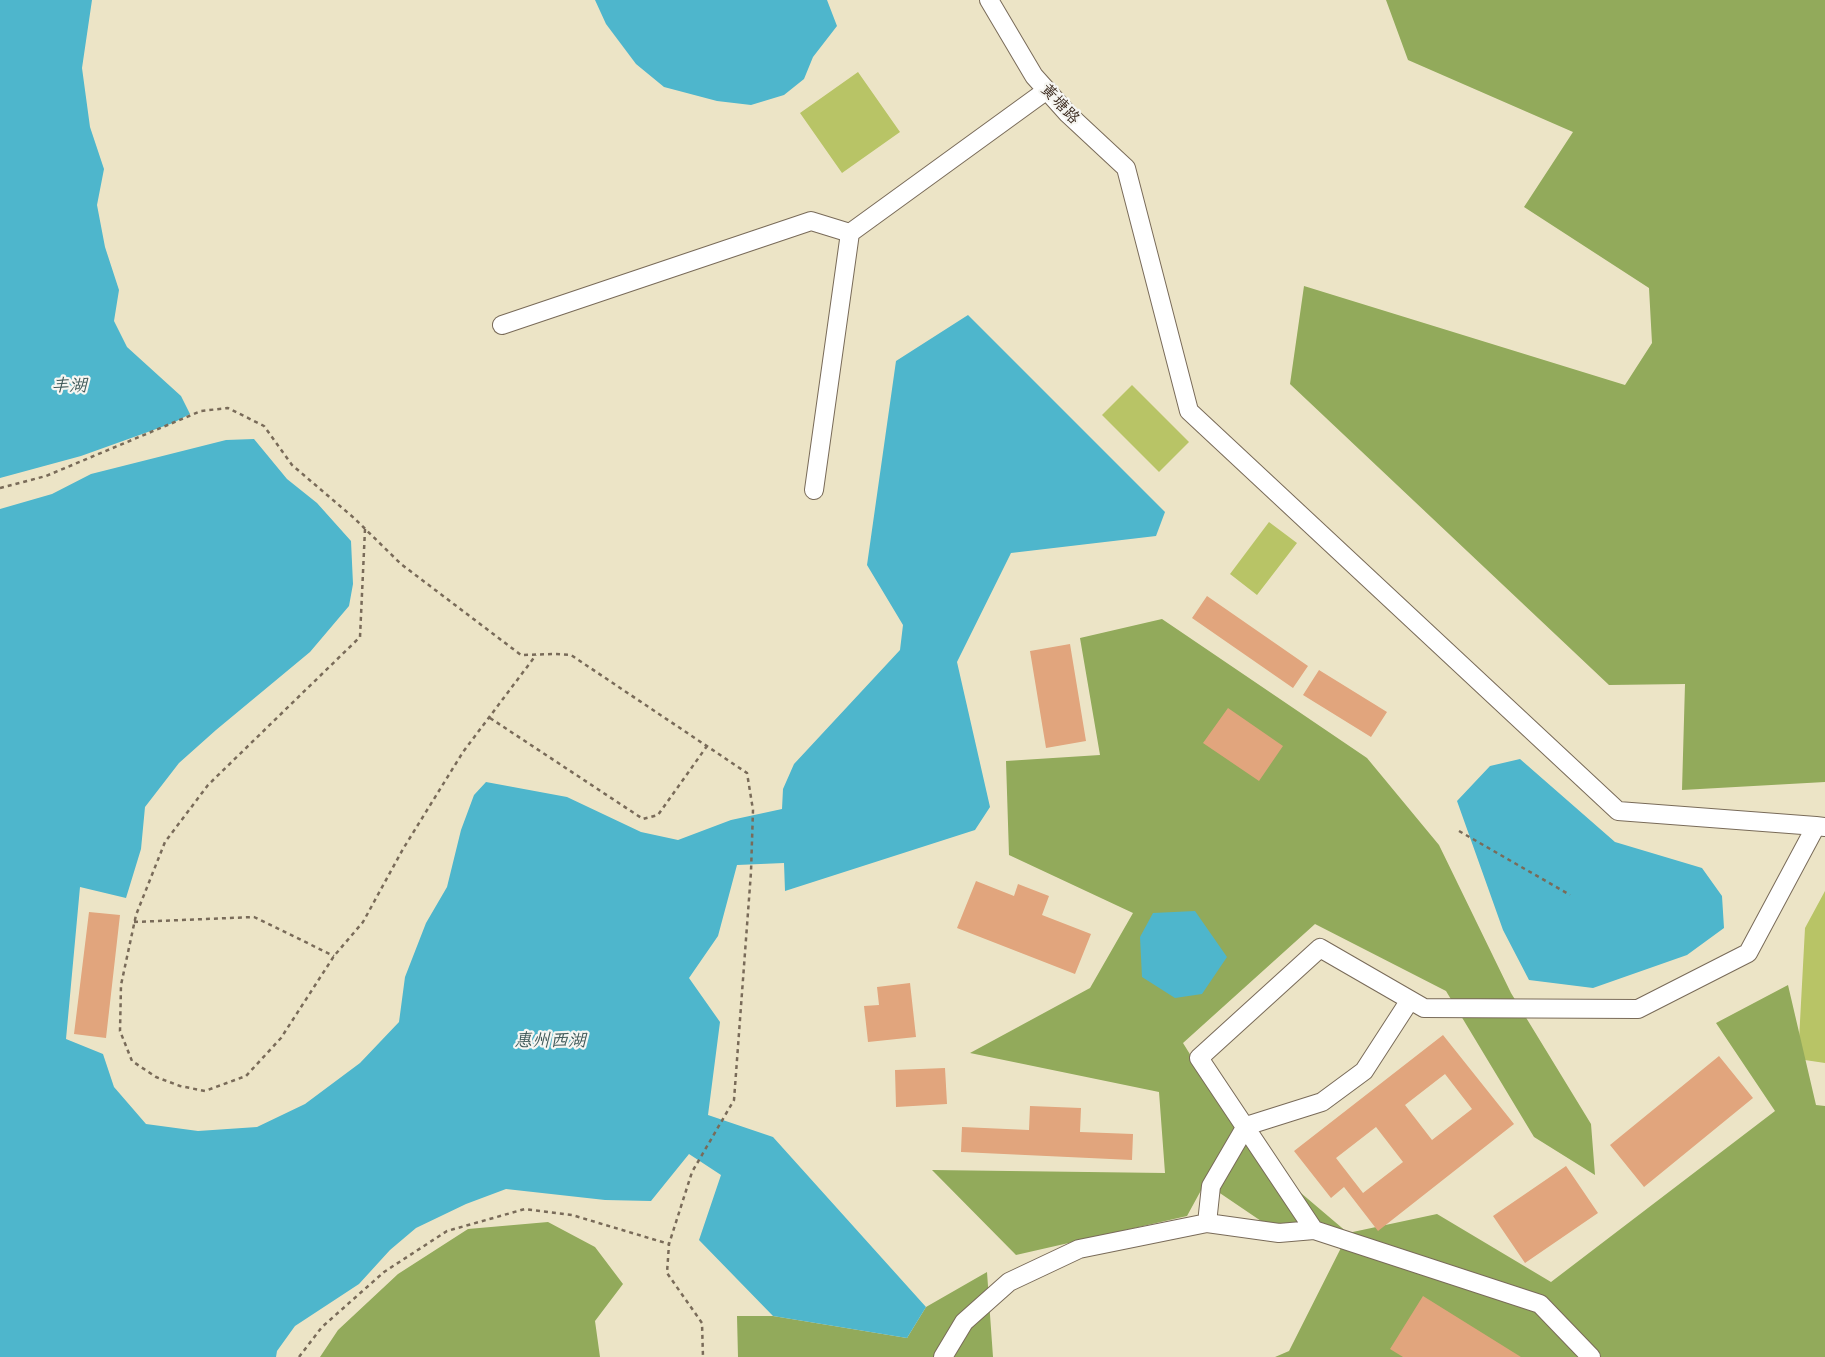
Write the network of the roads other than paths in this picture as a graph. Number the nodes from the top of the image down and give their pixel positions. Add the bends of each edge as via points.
1 (989, 0) edge
2 (1046, 90) junction
3 (850, 234) junction
4 (502, 325) dead end
5 (814, 490) dead end
6 (1820, 827) edge
7 (1410, 1000) junction
8 (1246, 1126) junction
9 (1208, 1223) junction
10 (1314, 1230) junction
11 (943, 1357) edge
12 (1591, 1357) edge

1 - 2 street, 黄塘路 via 1034,76
2 - 3 street
2 - 6 street, 黄塘路 via 1126,168 1189,411 1618,811
3 - 4 street via 811,221
3 - 5 street
6 - 7 street via 1748,953 1638,1010 1424,1008
7 - 8 street via 1364,1071 1322,1102
7 - 8 street via 1320,948 1199,1058
8 - 9 street via 1211,1186
8 - 10 street
9 - 10 street via 1279,1233
9 - 11 street via 1079,1248 1009,1282 964,1322
10 - 12 street via 1540,1304

